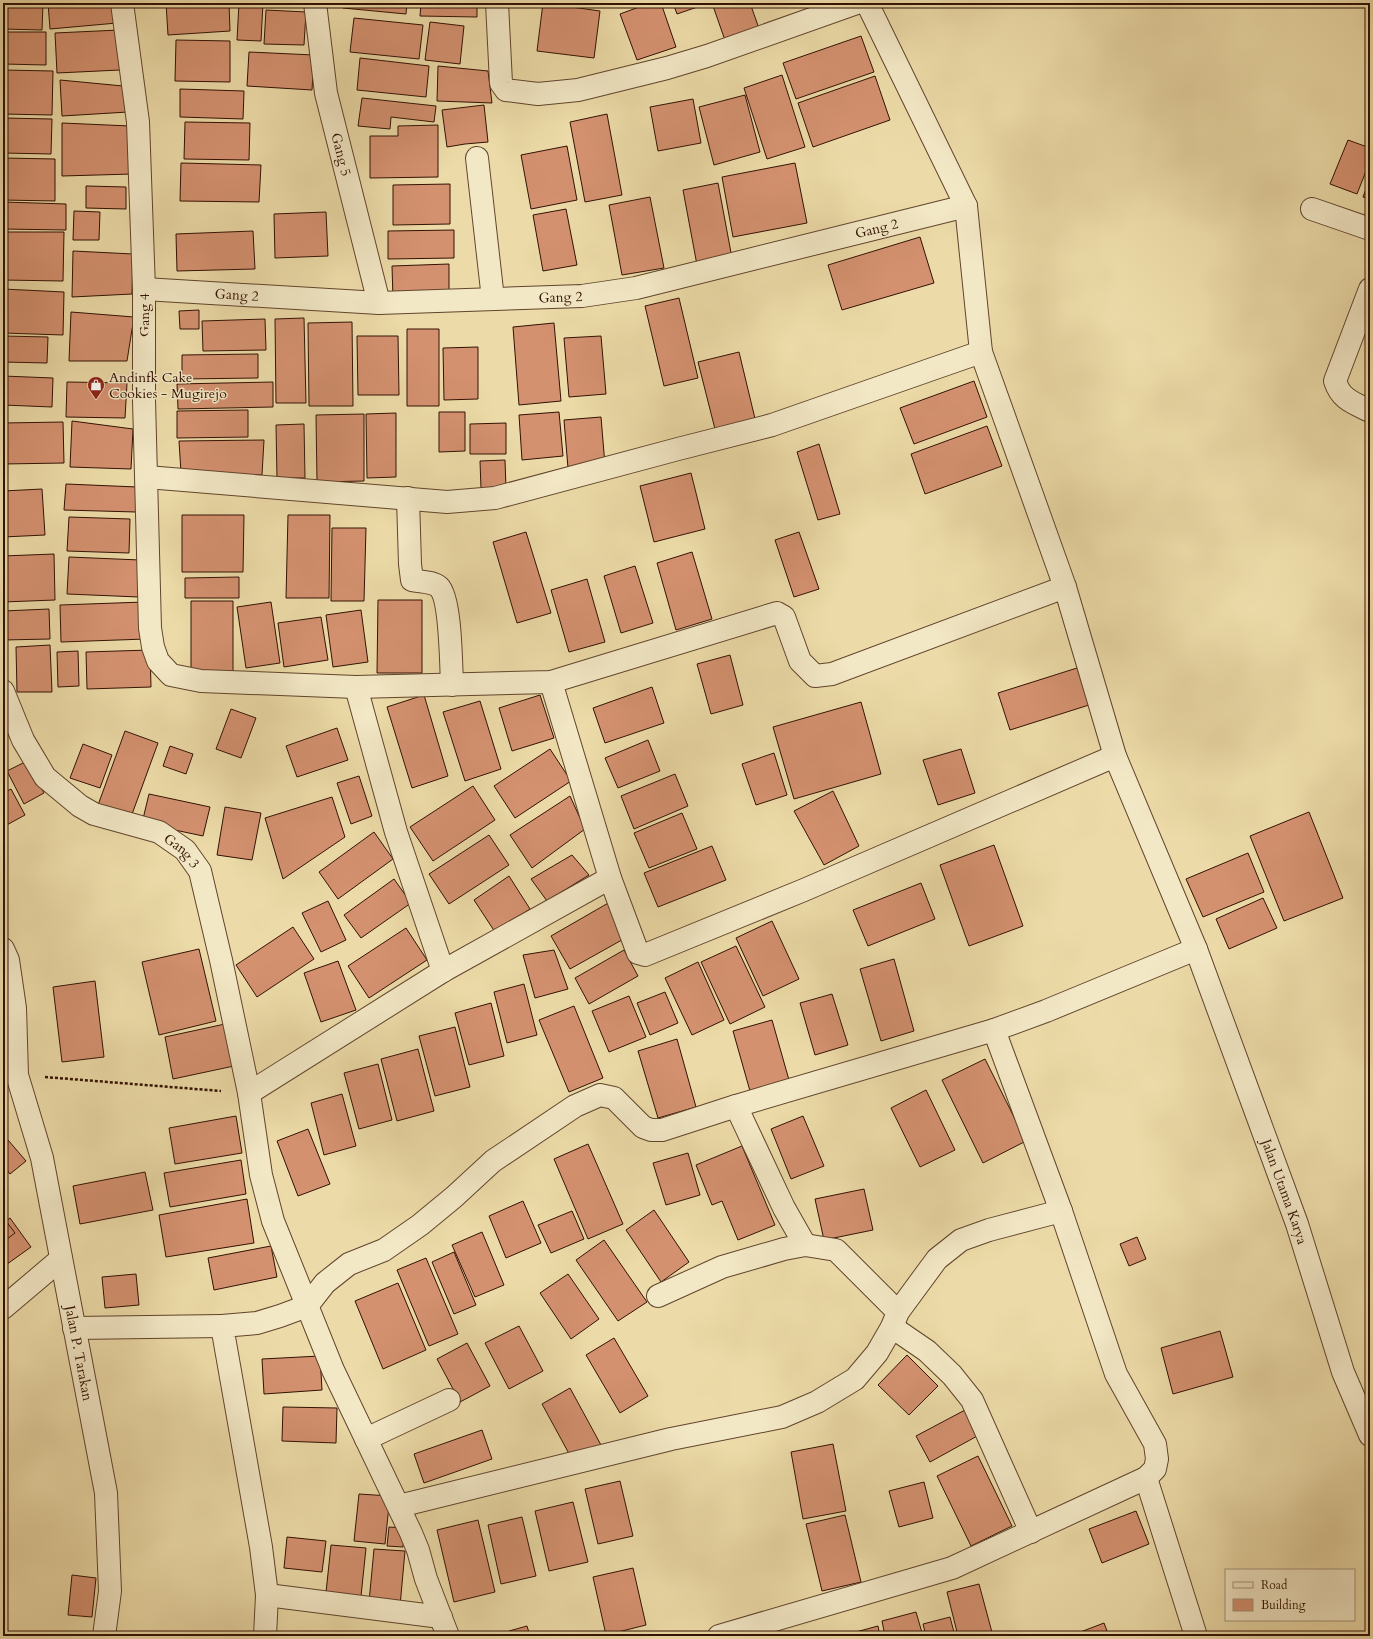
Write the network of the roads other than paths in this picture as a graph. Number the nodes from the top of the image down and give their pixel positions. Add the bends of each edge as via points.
1 (122, 3) edge
2 (315, 3) edge
3 (497, 3) edge
4 (857, 3) edge
5 (867, 3) edge
6 (477, 158) dead end
7 (966, 206) junction
8 (1312, 209) dead end
9 (1370, 229) edge
10 (144, 289) junction
11 (1370, 289) edge
12 (493, 299) junction
13 (379, 303) junction
14 (981, 352) junction
15 (1370, 411) edge
16 (147, 478) junction
17 (408, 498) junction
18 (1065, 586) junction
19 (551, 682) junction
20 (452, 685) junction
21 (356, 687) junction
22 (3, 691) edge
23 (1114, 756) junction
24 (610, 878) junction
25 (3, 949) edge
26 (1196, 949) junction
27 (443, 971) junction
28 (994, 1030) junction
29 (10, 1070) edge
30 (248, 1093) junction
31 (736, 1106) junction
32 (1060, 1211) junction
33 (805, 1245) junction
34 (61, 1259) junction
35 (658, 1296) dead end
36 (307, 1306) junction
37 (3, 1308) edge
38 (895, 1320) junction
39 (222, 1326) junction
40 (74, 1328) junction
41 (449, 1400) dead end
42 (1370, 1436) edge
43 (366, 1439) junction
44 (1146, 1478) junction
45 (399, 1506) junction
46 (1031, 1532) junction
47 (267, 1595) junction
48 (444, 1626) edge
49 (104, 1636) edge
50 (265, 1636) edge
51 (719, 1636) edge
52 (1196, 1636) edge

1 - 10 street, Gang 4 via 138,122
2 - 13 street, Gang 5 via 326,93
3 - 4 street via 501,82 506,90 538,94 578,90 667,68
5 - 7 street
6 - 12 street
7 - 12 street, Gang 2 via 636,288 582,296
7 - 14 street, Jalan Utama Karya
8 - 9 street
10 - 13 street, Gang 2
10 - 16 street, Gang 4
11 - 15 street via 1335,381 1338,390 1348,401
12 - 13 street, Gang 2
14 - 17 street via 772,425 503,496 447,502
14 - 18 street, Jalan Utama Karya
16 - 17 street
16 - 21 street, Gang 4 via 150,628 158,661 171,675 202,681
17 - 20 street via 412,580 429,582 438,587 444,596 448,617
18 - 19 street, Gang 4 via 832,674 815,676 800,661 784,617 777,613
18 - 23 street, Jalan Utama Karya
19 - 20 street, Gang 4
19 - 24 street
20 - 21 street, Gang 4
21 - 27 street via 396,832
22 - 30 street, Gang 3 via 23,740 45,777 80,806 94,814 159,832 186,850 200,871
23 - 24 street via 804,890 645,955 638,953
23 - 26 street, Jalan Utama Karya
24 - 27 street
25 - 29 street via 8,960 15,1008
26 - 28 street
26 - 42 street, Jalan Utama Karya via 1297,1224 1343,1372
27 - 30 street
28 - 31 street
28 - 32 street
29 - 34 street, Jalan P. Tarakan via 42,1158
30 - 36 street, Gang 3 via 261,1175 273,1222
31 - 33 street via 784,1208
31 - 36 street via 662,1130 651,1130 643,1127 614,1098 600,1094 575,1106 493,1161 420,1225 384,1250 349,1264 325,1283
32 - 38 street via 961,1240 937,1259
32 - 44 street via 1116,1374 1155,1444 1155,1469
33 - 35 street via 722,1267
33 - 38 street via 836,1250
34 - 37 street
34 - 40 street, Jalan P. Tarakan
36 - 39 street via 256,1323
36 - 43 street, Gang 3
38 - 45 street via 877,1353 855,1379 817,1402 782,1417 671,1439
38 - 46 street via 952,1375 972,1400
39 - 40 street
39 - 47 street via 261,1547
40 - 49 street, Jalan P. Tarakan via 106,1493 110,1591
41 - 43 street
43 - 45 street, Gang 3
44 - 46 street
44 - 52 street
45 - 48 street, Gang 3 via 418,1550
46 - 51 street via 952,1568
47 - 48 street
47 - 50 street

